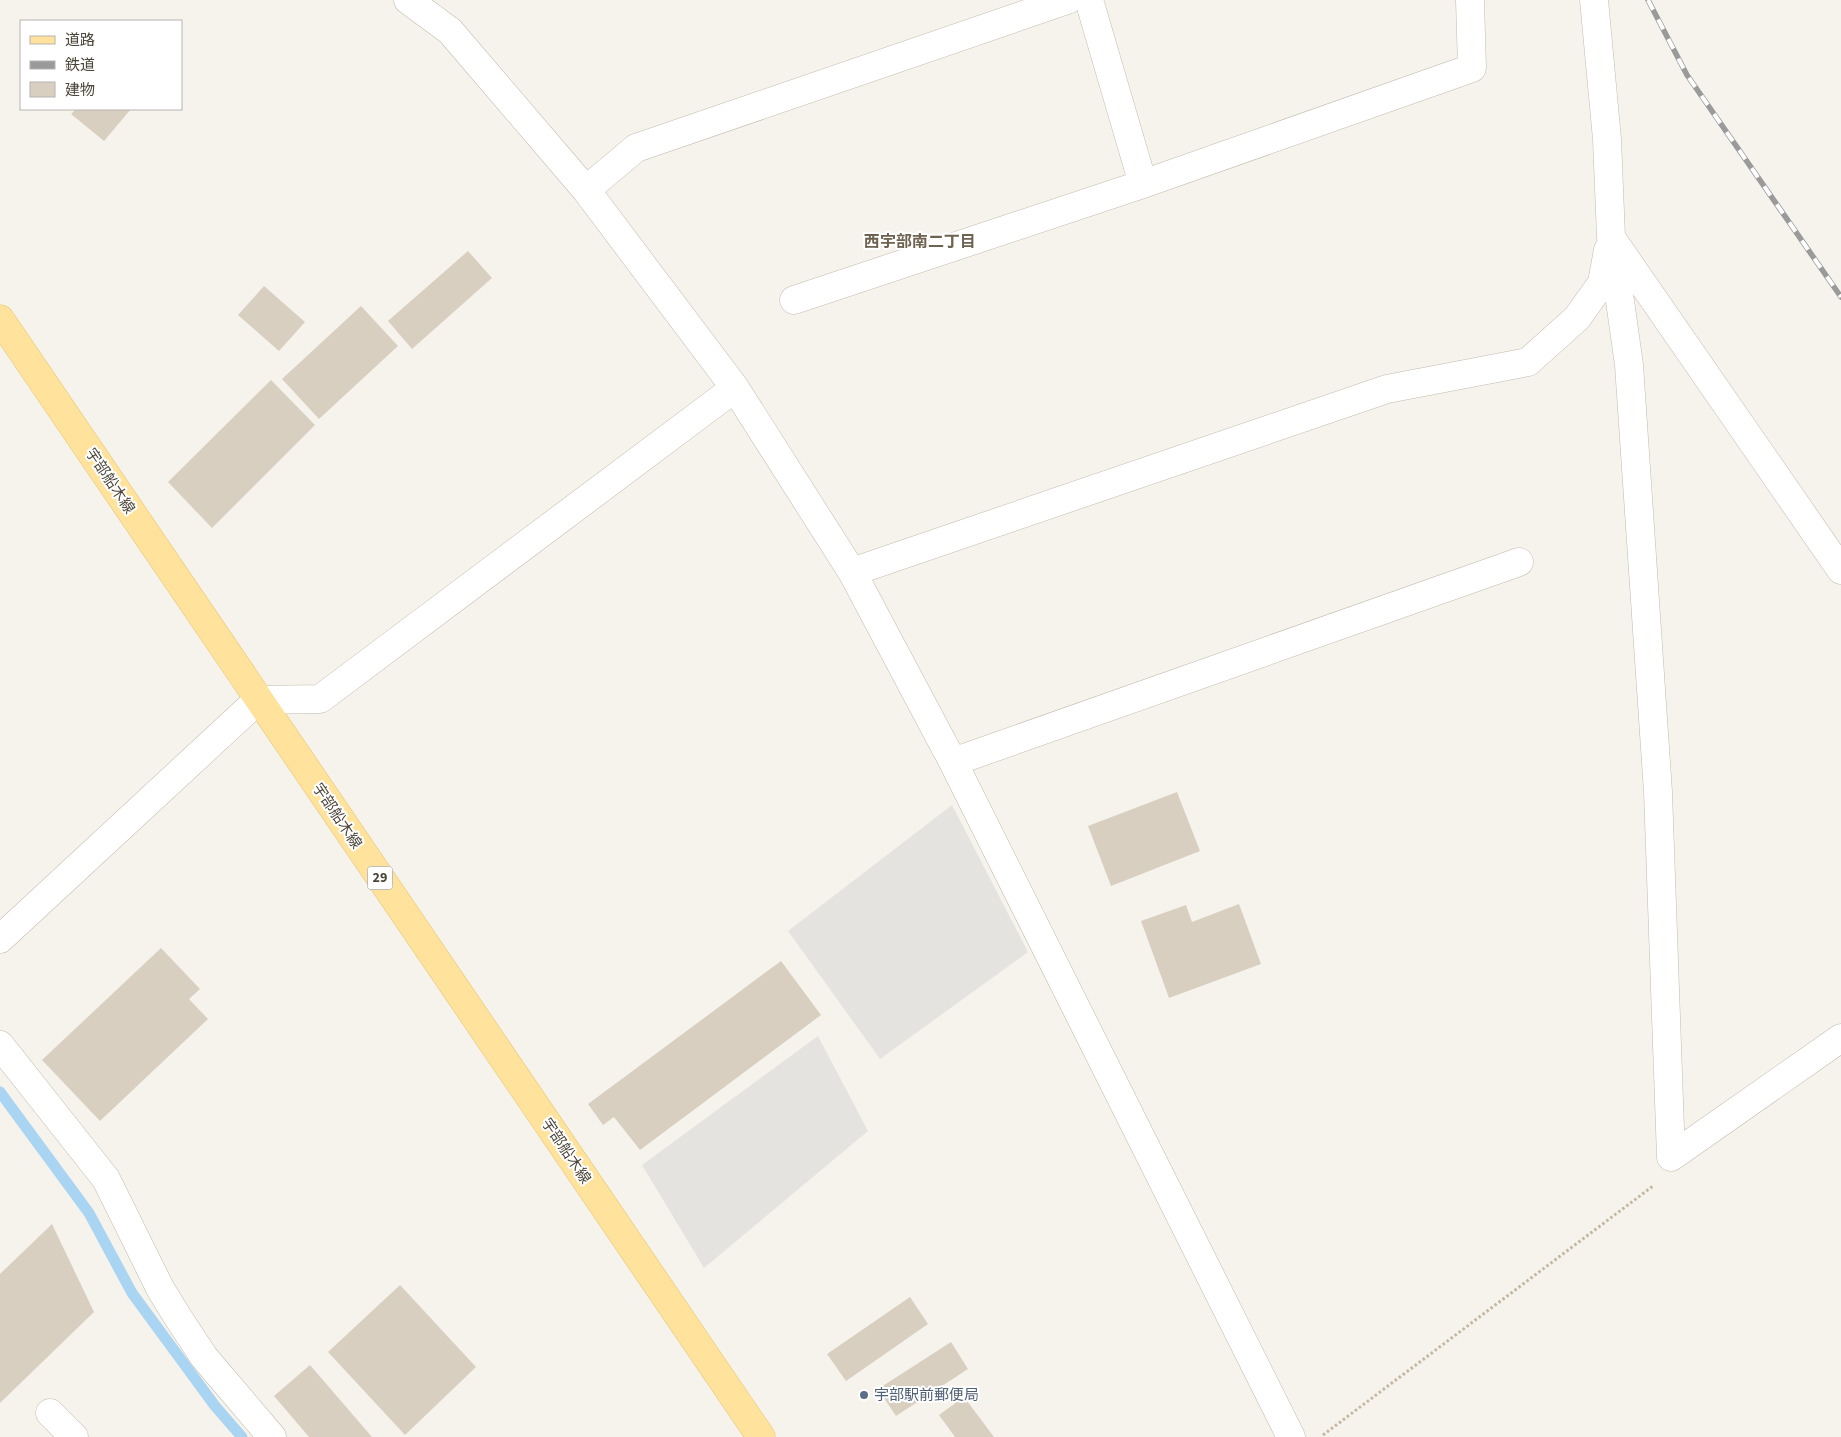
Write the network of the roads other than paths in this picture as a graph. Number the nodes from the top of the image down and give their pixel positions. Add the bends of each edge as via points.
1 (408, 0) edge
2 (1068, 0) edge
3 (1089, 0) edge
4 (1470, 0) edge
5 (1594, 0) edge
6 (1143, 184) junction
7 (586, 190) junction
8 (1611, 237) junction
9 (794, 300) dead end
10 (0, 319) edge
11 (736, 388) junction
12 (1519, 562) dead end
13 (1841, 570) edge
14 (852, 572) junction
15 (258, 700) junction
16 (953, 762) junction
17 (0, 938) edge
18 (1841, 1038) edge
19 (0, 1045) edge
20 (50, 1413) dead end
21 (74, 1437) edge
22 (272, 1437) edge
23 (761, 1437) edge
24 (1291, 1437) edge

1 - 7 street via 450,30
2 - 7 street via 636,148
3 - 6 street
4 - 6 street via 1472,68
5 - 8 street via 1607,139
6 - 9 street
7 - 11 street
8 - 13 street
8 - 14 street via 1602,282 1577,318 1528,362 1387,389
8 - 18 street via 1629,365 1657,782 1671,1157
10 - 15 main road, 宇部船木線 / 29
11 - 14 street
11 - 15 street via 320,699
12 - 16 street
14 - 16 street
15 - 17 street
15 - 23 main road, 宇部船木線 / 29
16 - 24 street
19 - 22 street via 106,1179 161,1290 179,1319 204,1356
20 - 21 street

